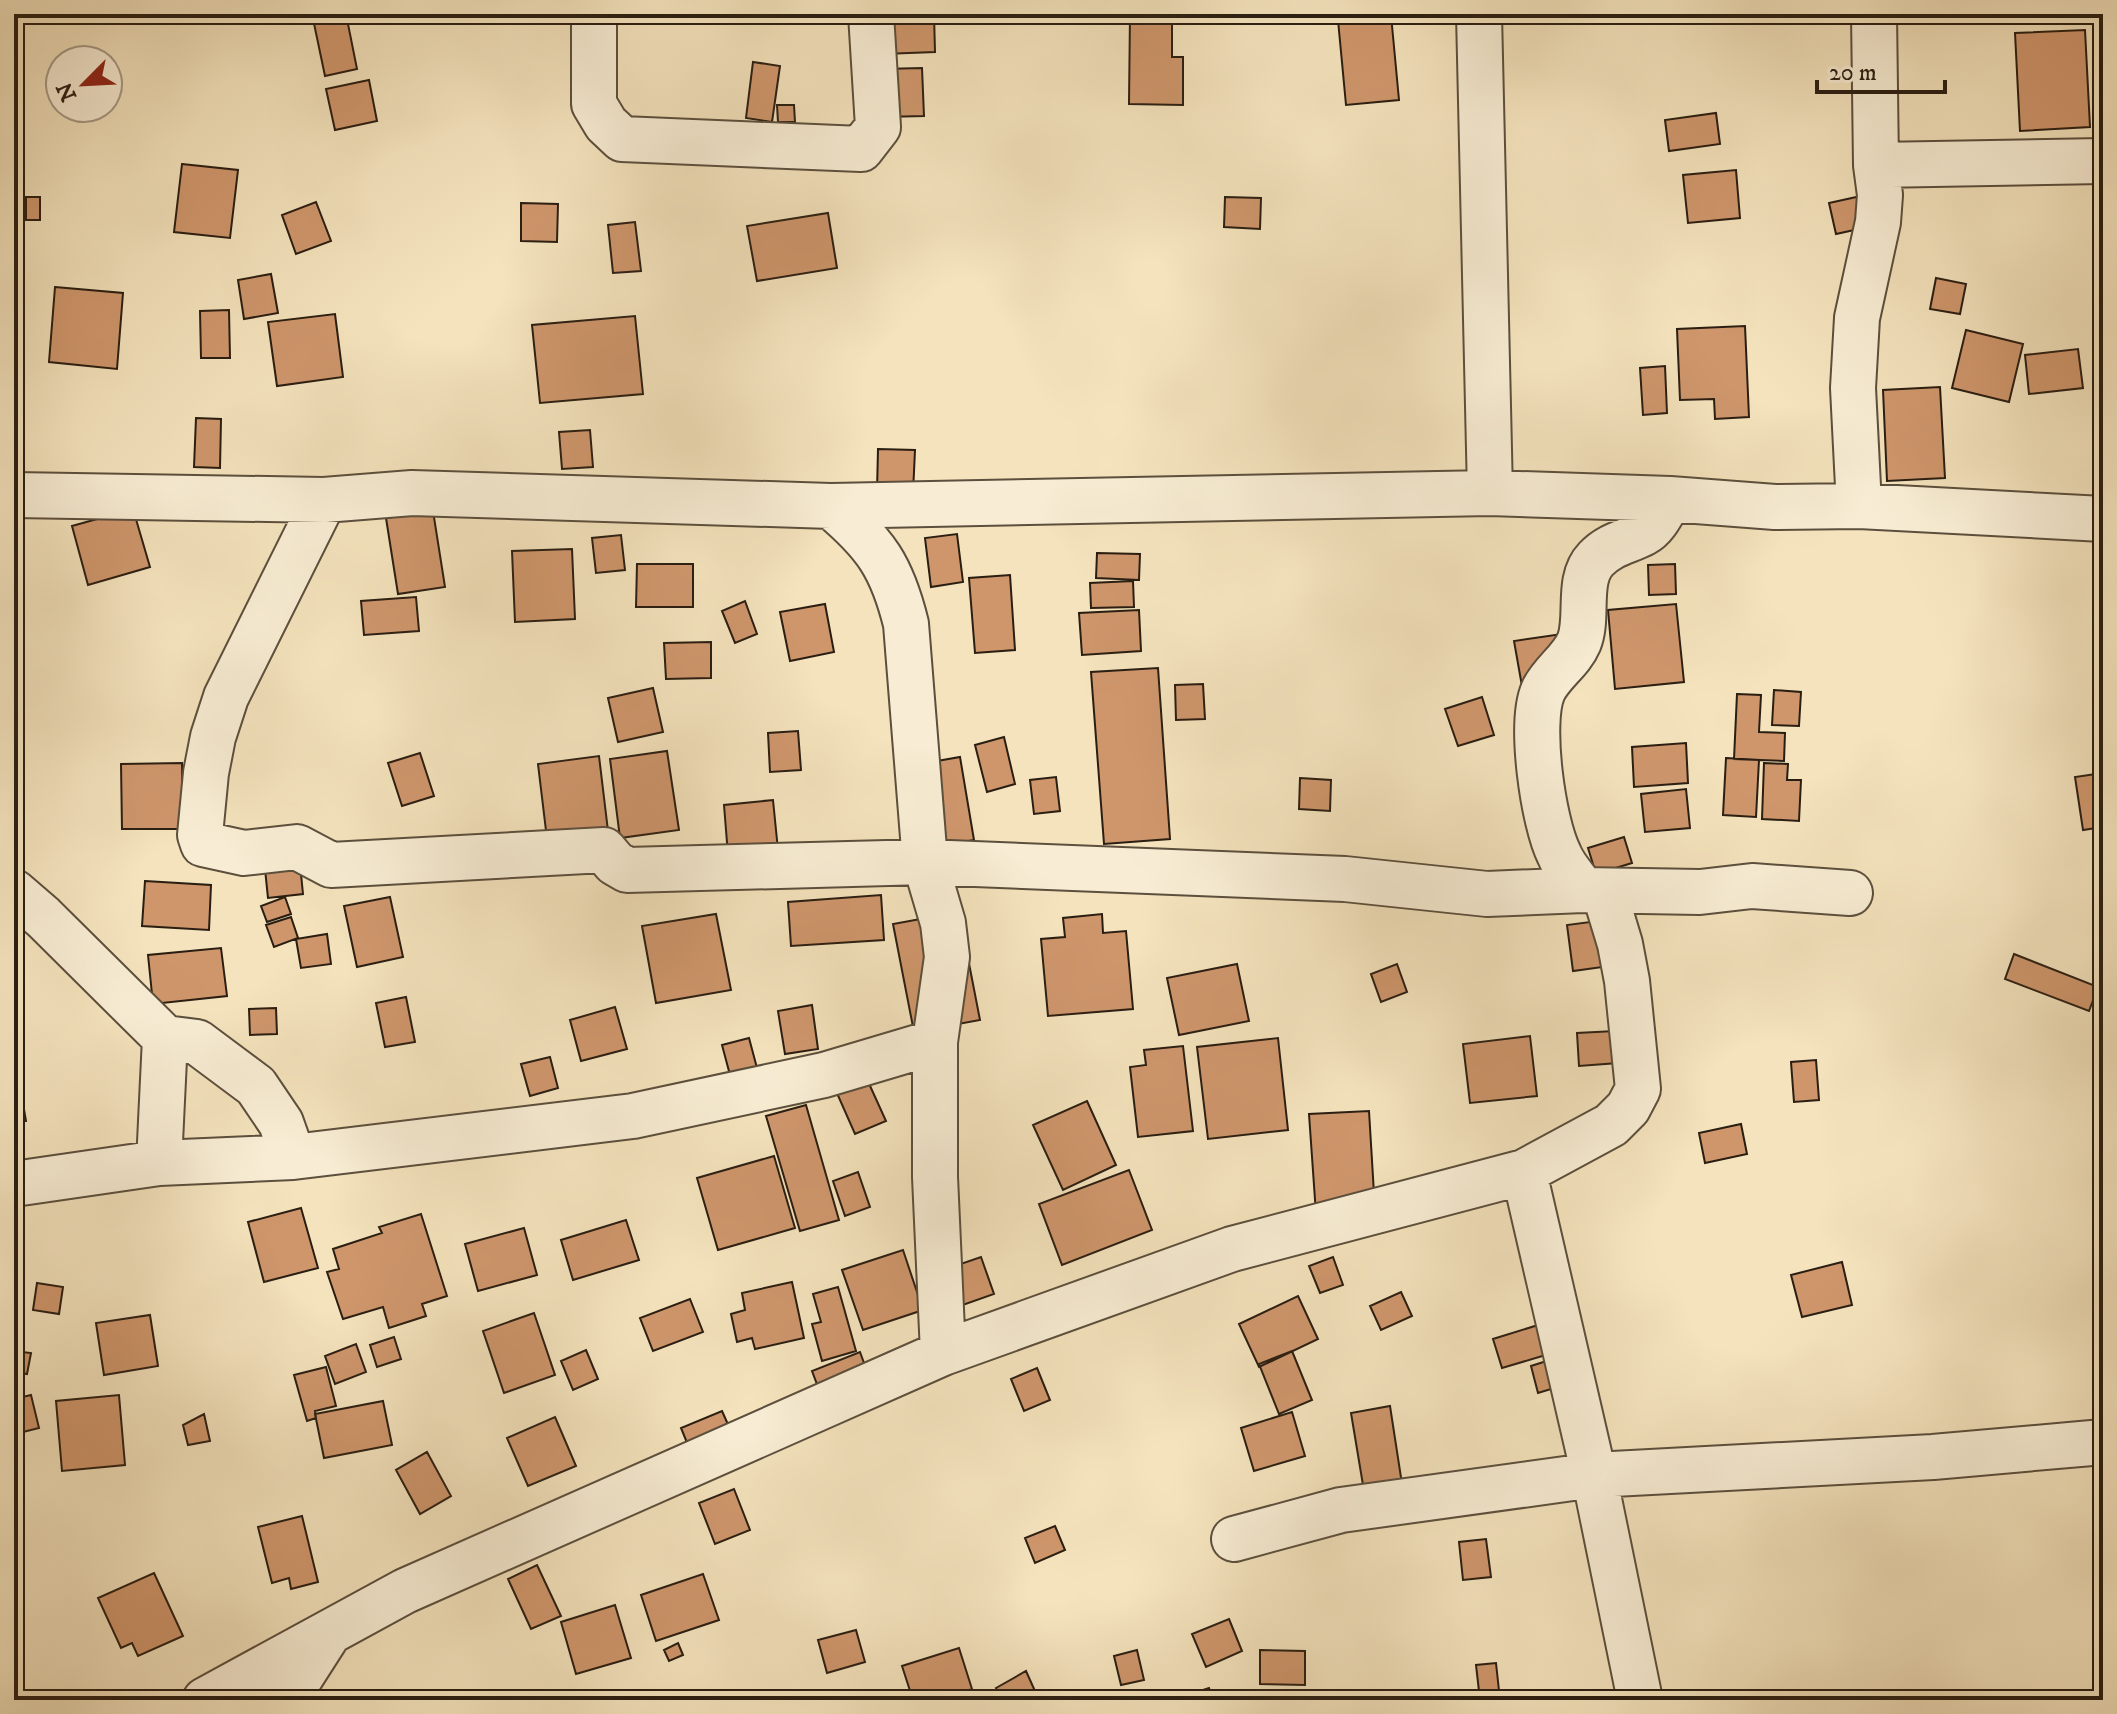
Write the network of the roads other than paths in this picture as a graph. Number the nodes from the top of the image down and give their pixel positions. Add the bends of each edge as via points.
1 (594, 14) edge
2 (871, 14) edge
3 (1479, 14) edge
4 (1874, 14) edge
5 (2103, 161) edge
6 (1876, 165) junction
7 (1490, 493) junction
8 (14, 495) edge
9 (1670, 499) junction
10 (324, 500) junction
11 (831, 506) junction
12 (1859, 506) junction
13 (2103, 519) edge
14 (925, 862) junction
15 (1593, 890) junction
16 (14, 892) edge
17 (1850, 893) dead end
18 (165, 1038) junction
19 (935, 1042) junction
20 (293, 1157) junction
21 (159, 1163) junction
22 (1524, 1172) junction
23 (14, 1184) edge
24 (943, 1353) junction
25 (2103, 1442) edge
26 (1594, 1475) junction
27 (1234, 1539) dead end
28 (331, 1631) junction
29 (205, 1700) edge
30 (289, 1700) edge
31 (1640, 1700) edge

1 - 2 street via 594,104 622,139 861,149 878,127
3 - 7 street
4 - 6 street
5 - 6 street
6 - 12 street via 1878,222 1857,318 1853,388
7 - 9 street
7 - 11 street
8 - 10 street
9 - 12 street via 1775,507
9 - 15 street via 1645,533 1615,544 1590,568 1580,641 1540,700 1543,799 1559,856
10 - 11 street via 412,493
10 - 14 street via 226,697 206,773 203,844 244,853 297,847 331,865 604,850 627,870
11 - 14 street via 864,534 898,591 906,624
12 - 13 street
14 - 15 street via 1345,879 1487,894
14 - 19 street via 947,957
15 - 17 street via 1700,892 1752,886
15 - 22 street via 1620,944 1638,1089 1611,1125
16 - 18 street
18 - 20 street via 197,1042 256,1086 281,1123
18 - 21 street
19 - 20 street via 824,1075 633,1116
19 - 24 street
20 - 21 street
21 - 23 street
22 - 24 street via 1232,1249
22 - 26 street
24 - 28 street via 405,1591
25 - 26 street
26 - 27 street via 1341,1510
26 - 31 street
28 - 29 street
28 - 30 street

